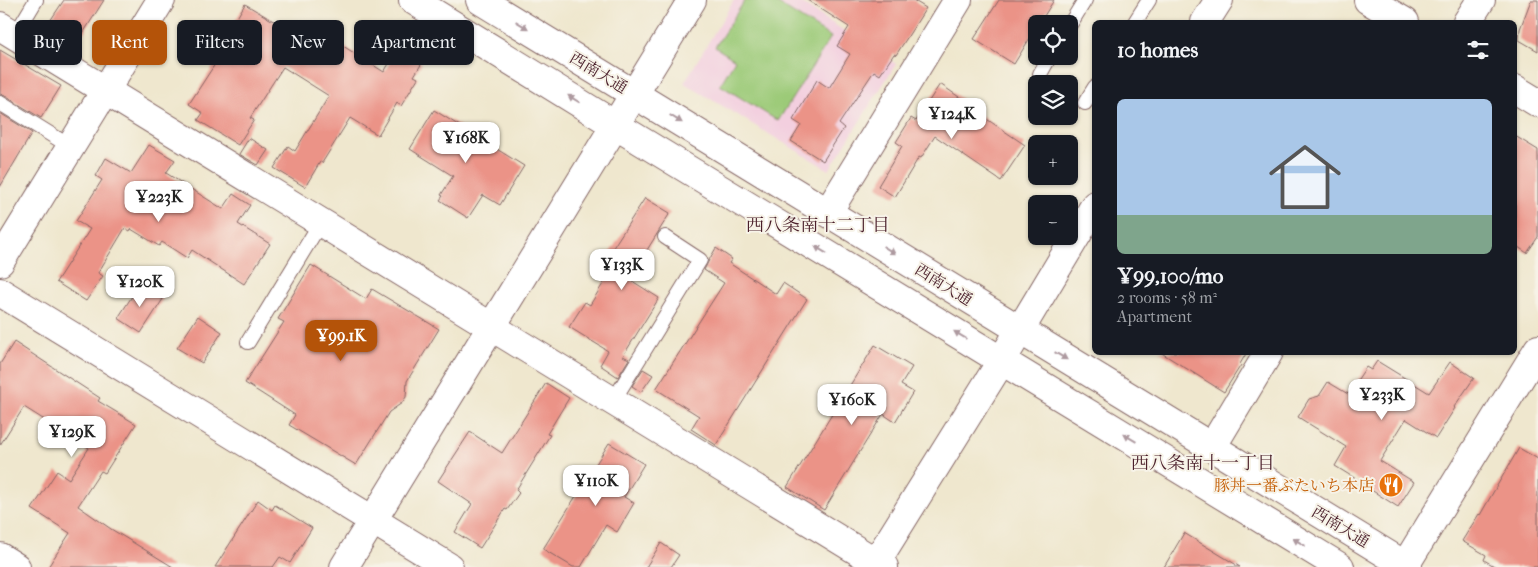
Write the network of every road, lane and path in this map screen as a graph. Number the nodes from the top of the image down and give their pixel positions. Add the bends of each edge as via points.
1 (36, 0) edge
2 (161, 0) edge
3 (413, 0) edge
4 (480, 0) edge
5 (692, 0) edge
6 (958, 0) edge
7 (1085, 0) edge
8 (1149, 0) edge
9 (1219, 0) edge
10 (1368, 0) edge
11 (1481, 0) edge
12 (1076, 15) edge
13 (1136, 20) edge
14 (1206, 20) edge
15 (1402, 20) edge
16 (1468, 20) edge
17 (7, 31) edge
18 (1045, 65) edge
19 (1040, 74) dead end
20 (1517, 90) edge
21 (106, 91) junction
22 (1092, 92) edge
23 (634, 94) junction
24 (0, 103) edge
25 (1085, 103) dead end
26 (1538, 103) edge
27 (615, 125) junction
28 (71, 147) junction
29 (1092, 210) edge
30 (828, 212) junction
31 (321, 222) junction
32 (665, 237) dead end
33 (0, 262) edge
34 (0, 292) edge
35 (491, 326) junction
36 (1020, 330) junction
37 (248, 342) dead end
38 (1538, 348) edge
39 (1267, 355) edge
40 (1002, 360) junction
41 (613, 401) junction
42 (1212, 448) junction
43 (372, 521) junction
44 (0, 557) edge
45 (878, 565) edge
46 (1406, 566) edge
47 (16, 567) edge
48 (344, 567) edge
49 (449, 567) edge
50 (1340, 567) edge

1 - 17 lane
2 - 21 street
27 -> 3 street
4 -> 23 street, 西南大通
5 - 23 street
6 - 30 street
7 - 12 lane
8 - 13 lane
9 - 14 street
10 - 15 street
11 - 16 street
17 - 21 street
18 - 19 lane
20 - 26 street
21 - 28 street
21 - 31 street
22 - 25 lane
23 - 27 street
23 -> 30 street, 西南大通
24 - 28 lane
27 - 35 street
40 -> 27 street
28 - 33 street
29 - 36 street
30 -> 36 street, 西南大通
31 - 35 street
31 - 37 lane
32 - 41 lane via 700,260
34 - 43 street
35 - 41 street
35 - 43 street
36 - 40 street
36 -> 42 street, 西南大通
38 - 46 street
39 - 42 street
40 - 45 street
50 -> 40 street
41 - 45 street
42 - 46 street, 西南大通
43 - 48 street
43 - 49 street
44 - 47 street

